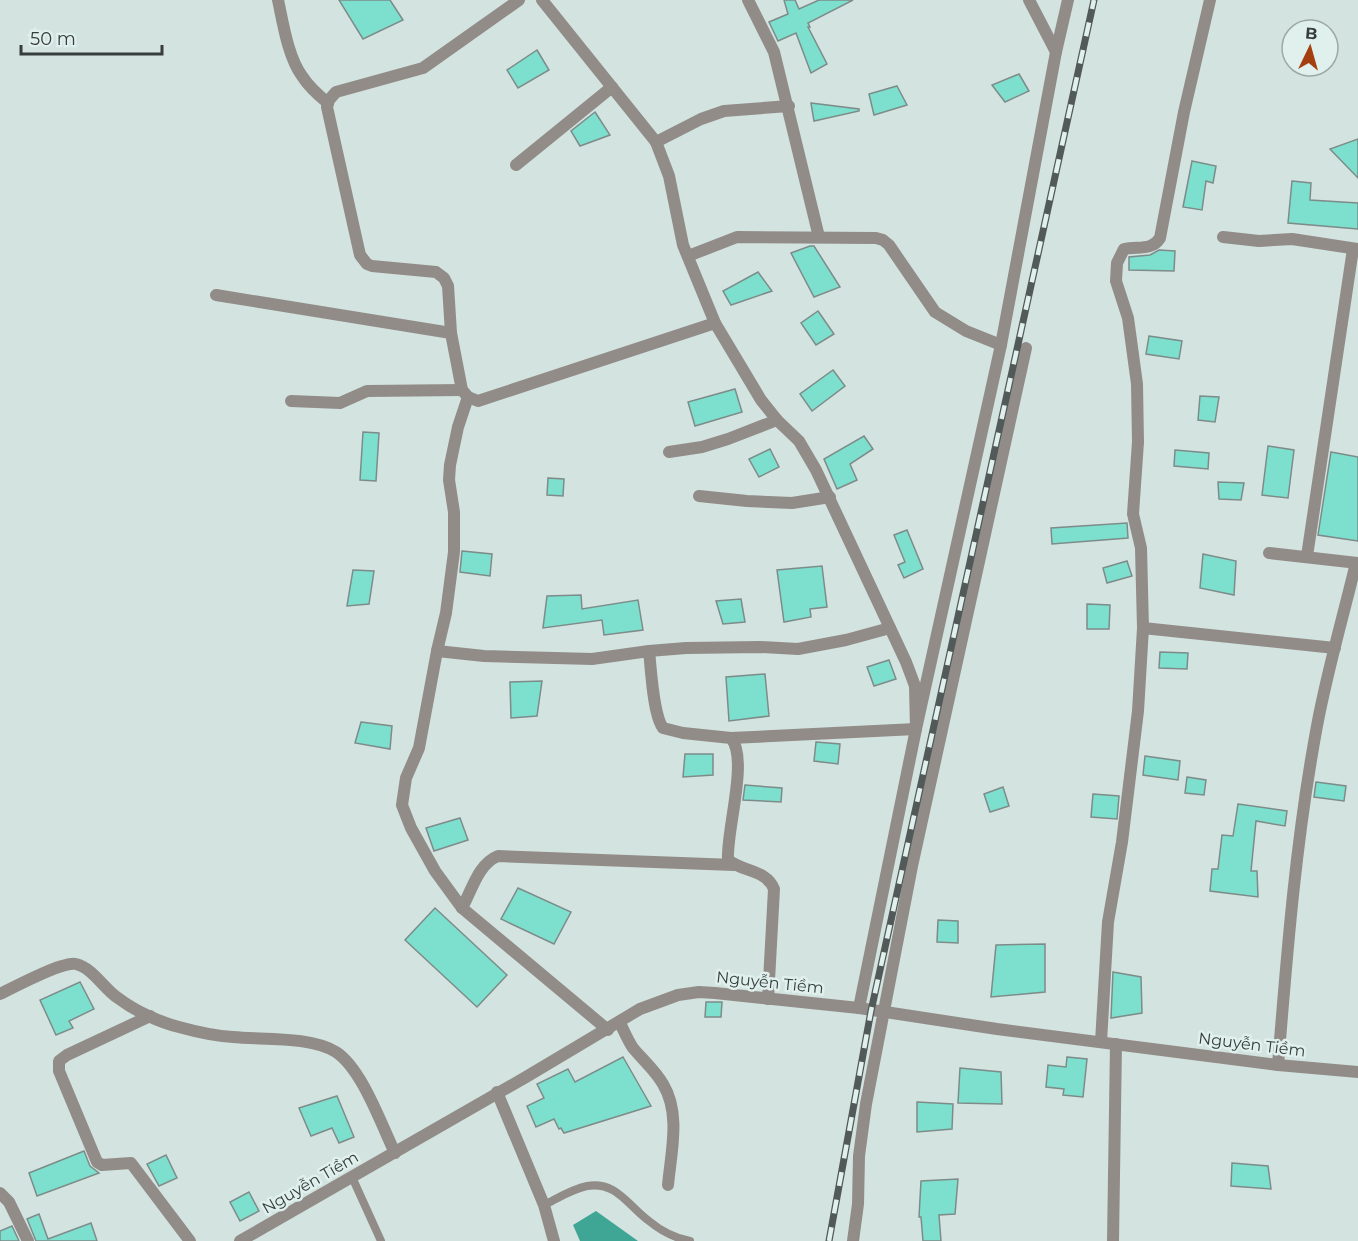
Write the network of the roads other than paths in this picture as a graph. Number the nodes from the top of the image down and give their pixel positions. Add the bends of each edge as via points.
1 (278, 0) edge
2 (519, 0) edge
3 (542, 0) edge
4 (1029, 0) edge
5 (1068, 0) edge
6 (1210, 0) edge
7 (752, 2) edge
8 (1056, 52) junction
9 (612, 87) junction
10 (328, 103) junction
11 (789, 106) junction
12 (656, 142) junction
13 (516, 165) dead end
14 (819, 237) junction
15 (1223, 237) dead end
16 (1355, 249) edge
17 (688, 256) junction
18 (216, 295) dead end
19 (715, 323) junction
20 (451, 333) junction
21 (1001, 345) junction
22 (1026, 348) dead end
23 (465, 393) junction
24 (291, 401) dead end
25 (777, 420) junction
26 (669, 452) dead end
27 (699, 496) dead end
28 (830, 498) junction
29 (1269, 553) dead end
30 (1307, 556) junction
31 (1357, 563) edge
32 (890, 628) junction
33 (1143, 628) junction
34 (1335, 648) junction
35 (437, 651) junction
36 (649, 651) junction
37 (916, 729) junction
38 (731, 738) junction
39 (734, 865) junction
40 (462, 908) junction
41 (0, 994) edge
42 (768, 999) junction
43 (859, 1008) junction
44 (884, 1013) junction
45 (150, 1016) junction
46 (620, 1023) junction
47 (608, 1030) junction
48 (1101, 1042) junction
49 (1116, 1044) junction
50 (1278, 1065) junction
51 (1358, 1072) edge
52 (497, 1092) junction
53 (395, 1153) junction
54 (352, 1177) junction
55 (668, 1185) dead end
56 (0, 1192) edge
57 (544, 1204) junction
58 (28, 1241) edge
59 (190, 1241) edge
60 (240, 1241) edge
61 (381, 1241) edge
62 (554, 1241) edge
63 (690, 1241) edge
64 (853, 1241) edge
65 (1113, 1241) edge

1 - 10 street via 300,74
2 - 10 street via 423,68 336,92
3 - 9 street
4 - 8 street
5 - 8 street
6 - 33 street via 1160,238 1150,247 1124,249 1117,262 1116,281 1130,332 1138,401 1133,514 1141,548
7 - 11 street via 774,52
8 - 21 street
9 - 12 street
9 - 13 street
10 - 20 street via 360,255 372,266 442,275 448,286
11 - 12 street via 724,111
11 - 14 street
12 - 17 street via 669,176
14 - 17 street via 737,237
14 - 21 street via 883,240 935,312 966,331
15 - 16 street via 1292,239
16 - 30 street
17 - 19 street
18 - 20 street
19 - 23 street via 482,400 473,400
19 - 25 street
20 - 23 street
21 - 37 street
22 - 44 street via 912,866
23 - 24 street via 367,391 340,403
23 - 35 street via 450,465 454,552
25 - 26 street via 719,442
25 - 28 street via 799,441
27 - 28 street via 792,503
28 - 32 street
29 - 30 street
30 - 31 street
31 - 34 street
32 - 36 street via 798,649
32 - 37 street via 915,686
33 - 34 street
33 - 48 street via 1138,711 1108,922
34 - 50 street via 1306,787
35 - 36 street via 592,659
35 - 40 street via 402,805 435,871
36 - 38 street via 660,725 683,733
37 - 38 street
37 - 43 street
38 - 39 street via 737,762 728,860
39 - 40 street via 498,856 481,870
39 - 42 street via 767,878 774,890
40 - 47 street
41 - 45 street via 56,968 77,964 117,998
42 - 43 street, Nguyễn Tiềm
42 - 46 street, Nguyễn Tiềm via 699,992 678,995 640,1010
43 - 44 street, Nguyễn Tiềm
44 - 48 street, Nguyễn Tiềm
44 - 64 street via 860,1146
45 - 53 street via 209,1034 311,1043 336,1052 356,1073
45 - 59 street via 67,1055 58,1066 97,1162 131,1163
46 - 47 street, Nguyễn Tiềm
46 - 55 street via 669,1097 674,1119
47 - 52 street, Nguyễn Tiềm
48 - 49 street, Nguyễn Tiềm
49 - 50 street, Nguyễn Tiềm
49 - 65 street
50 - 51 street, Nguyễn Tiềm
52 - 53 street, Nguyễn Tiềm
52 - 57 street
53 - 54 street, Nguyễn Tiềm
54 - 60 street, Nguyễn Tiềm
54 - 61 lane
56 - 58 street
57 - 62 street
57 - 63 lane via 585,1186 603,1186 621,1193 635,1210 664,1232

